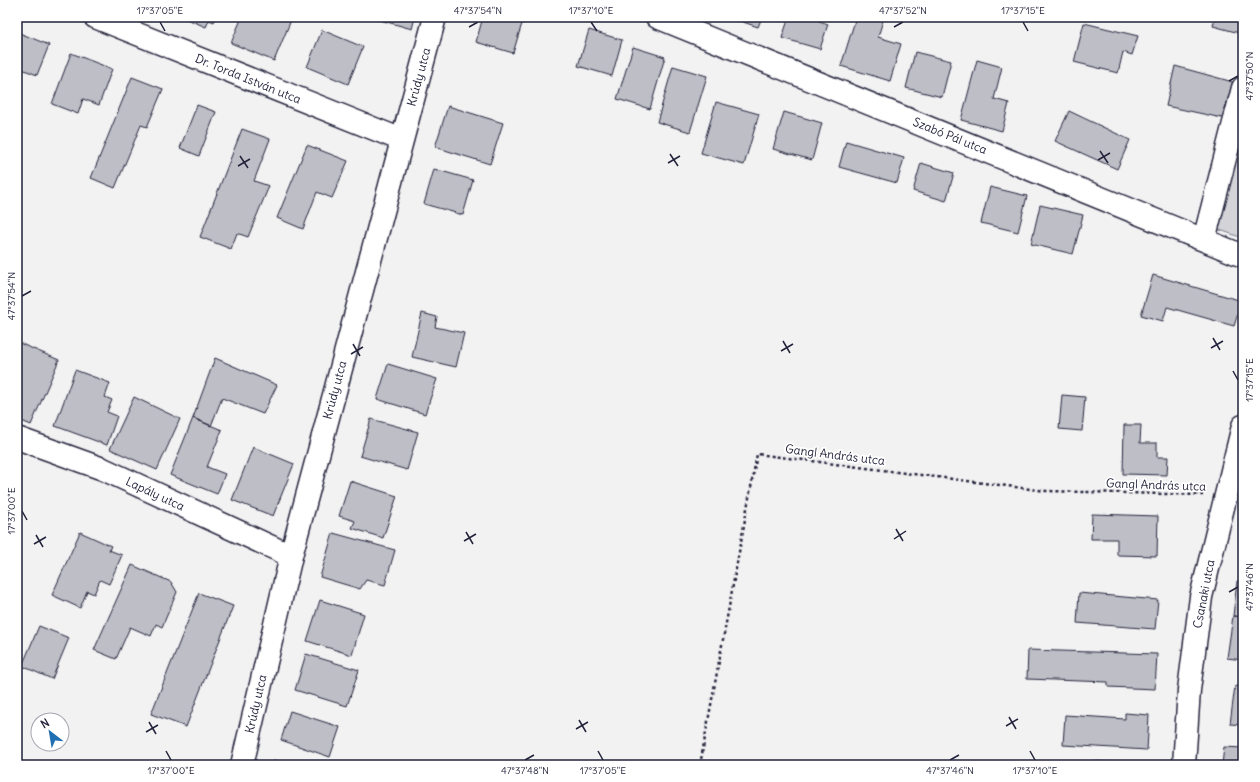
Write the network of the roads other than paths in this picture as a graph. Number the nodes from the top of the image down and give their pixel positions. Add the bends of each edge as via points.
1 (95, 17) edge
2 (435, 17) edge
3 (657, 17) edge
4 (1243, 88) edge
5 (402, 140) junction
6 (1204, 240) junction
7 (1243, 256) edge
8 (1243, 426) edge
9 (17, 438) edge
10 (291, 556) junction
11 (242, 765) edge
12 (1184, 765) edge

1 - 5 street, Dr. Torda István utca
2 - 5 street, Krúdy utca
3 - 6 street, Szabó Pál utca
4 - 6 street
5 - 10 street, Krúdy utca
6 - 7 street, Szabó Pál utca
8 - 12 street, Csanaki utca via 1201,598 1189,690
9 - 10 street, Lapály utca via 103,469
10 - 11 street, Krúdy utca

